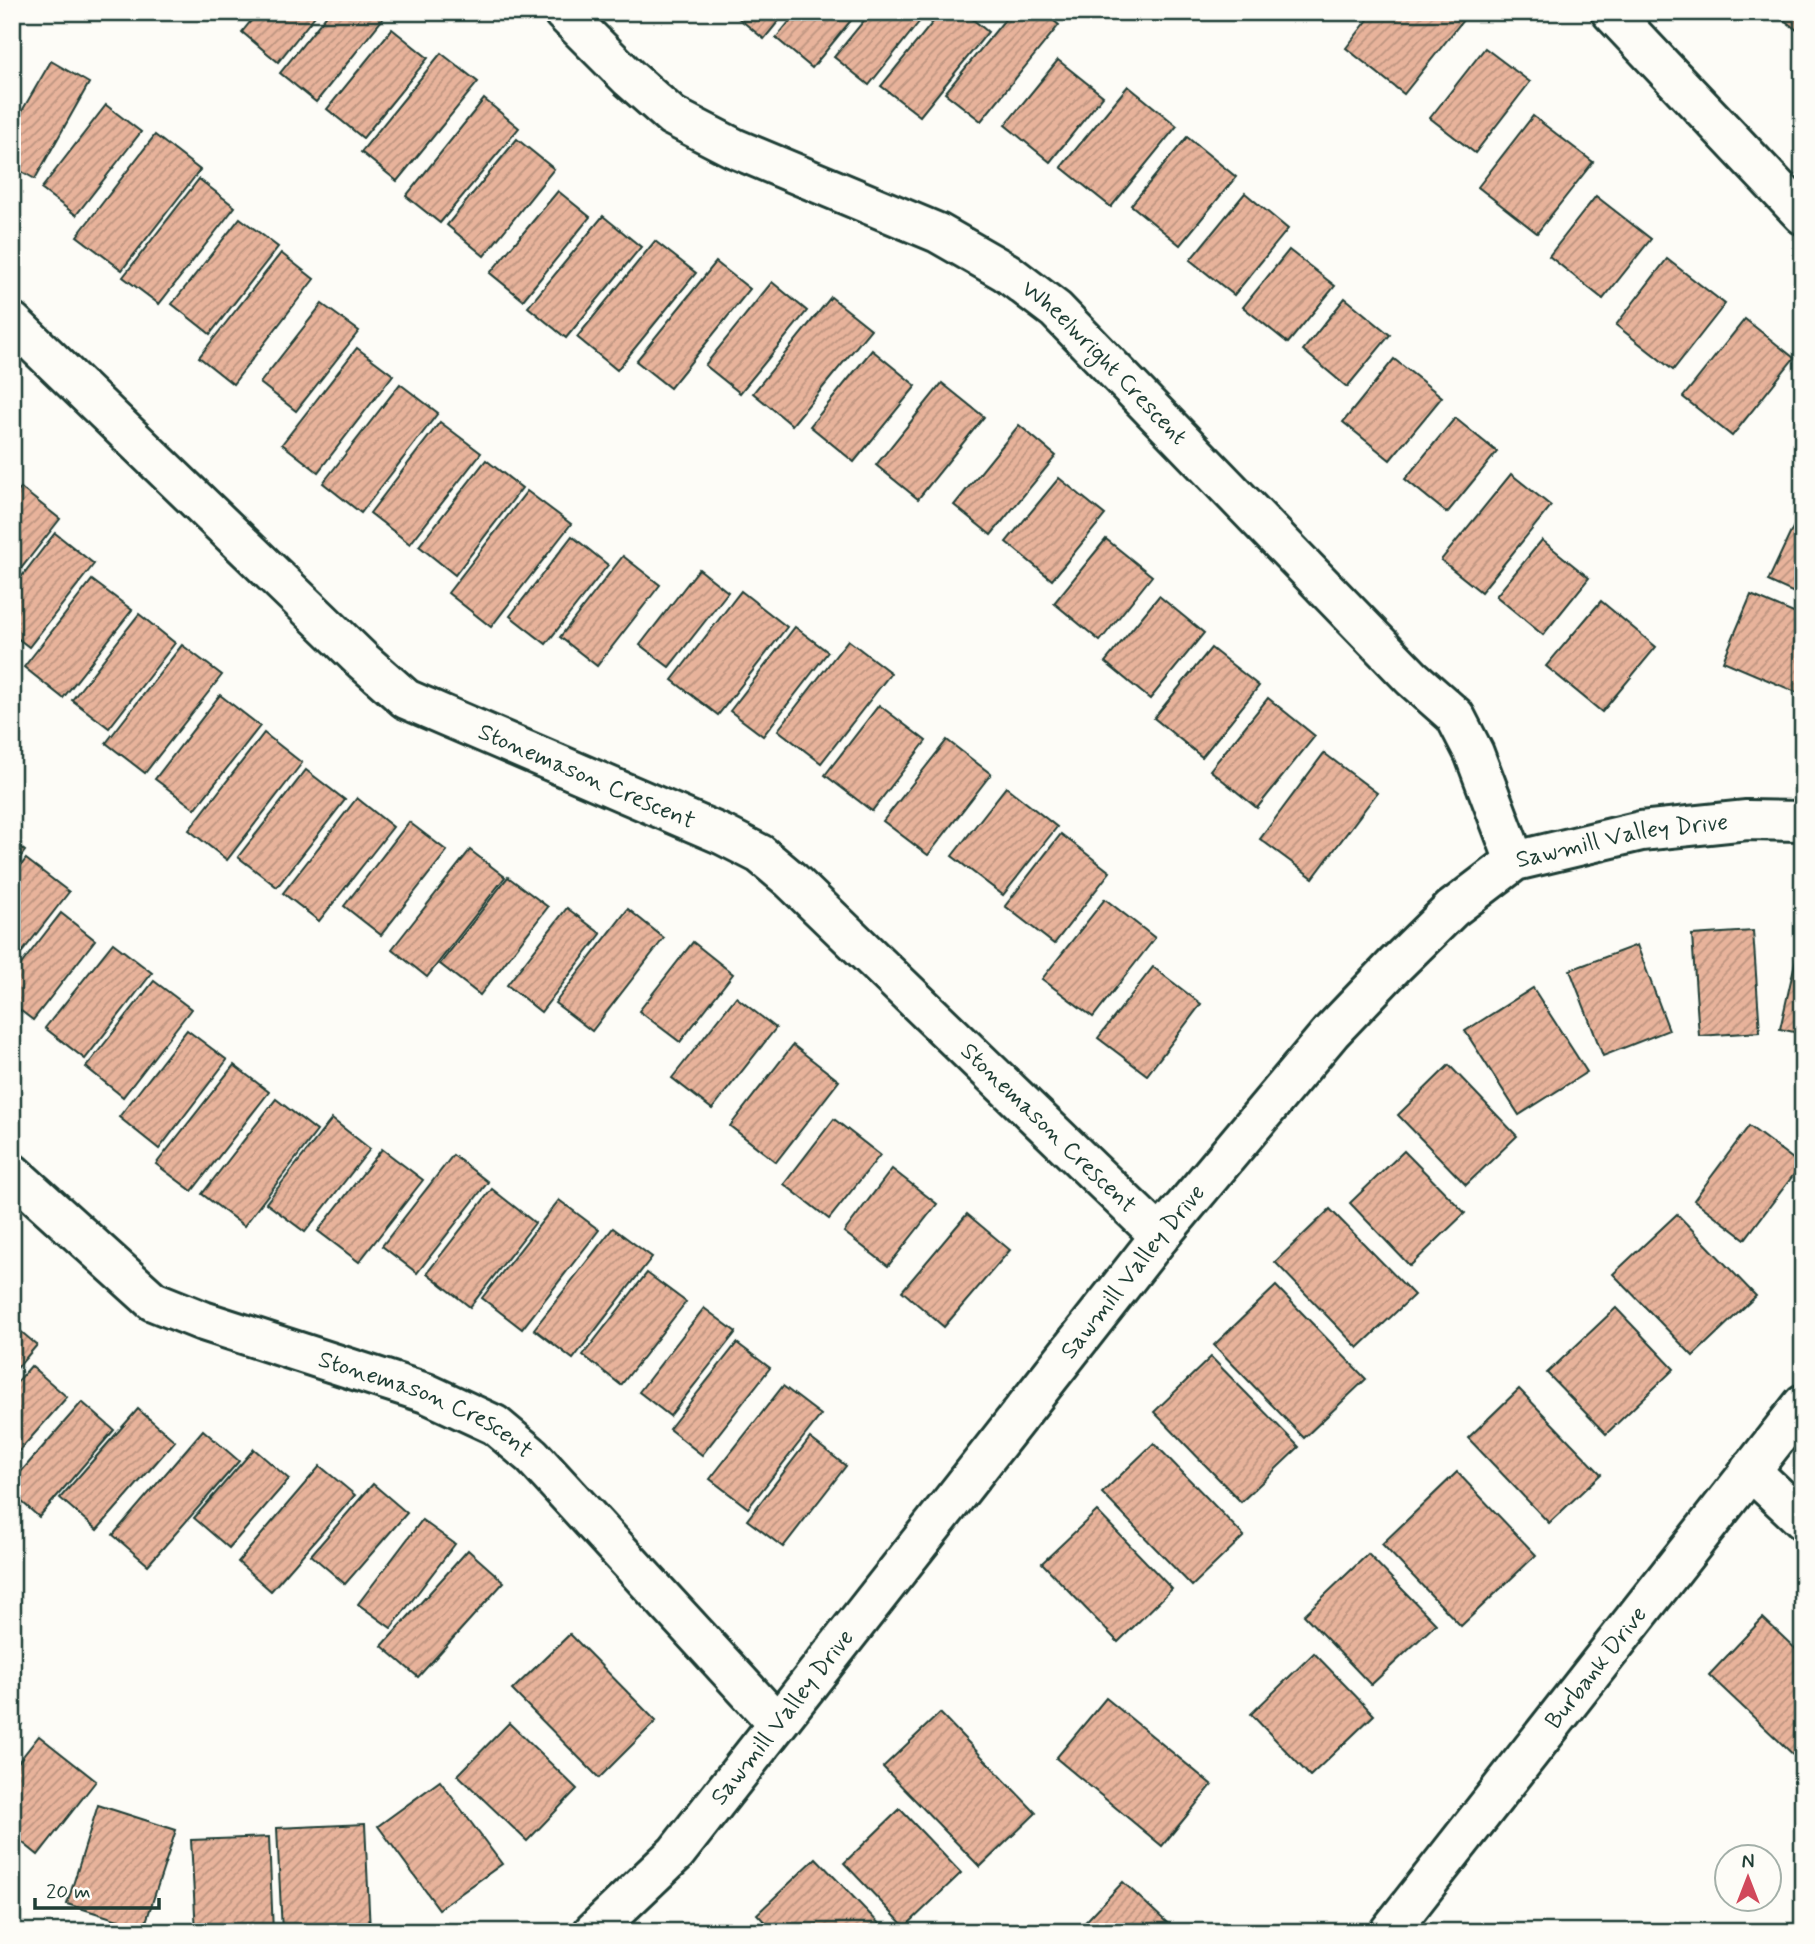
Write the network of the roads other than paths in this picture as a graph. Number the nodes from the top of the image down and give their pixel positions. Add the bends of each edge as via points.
1 (563, 12) edge
2 (1611, 12) edge
3 (1803, 215) edge
4 (12, 322) edge
5 (1803, 821) edge
6 (1516, 861) junction
7 (12, 1173) edge
8 (1160, 1236) junction
9 (1803, 1404) edge
10 (1749, 1470) junction
11 (1803, 1520) edge
12 (778, 1723) junction
13 (593, 1932) edge
14 (1389, 1932) edge

1 - 6 street, Wheelwright Crescent via 671,117 938,233 1006,272 1056,310 1412,678 1455,716
2 - 3 street
4 - 8 street, Stonemason Crescent via 406,699 760,855
5 - 6 street, Sawmill Valley Drive via 1747,820 1641,831
6 - 8 street, Sawmill Valley Drive via 1452,909 1368,993
7 - 12 street, Stonemason Crescent via 153,1301 426,1393 495,1425 532,1457
8 - 12 street, Sawmill Valley Drive
9 - 10 street, Burbank Drive
10 - 11 street
10 - 14 street, Burbank Drive
12 - 13 street, Sawmill Valley Drive via 676,1853

